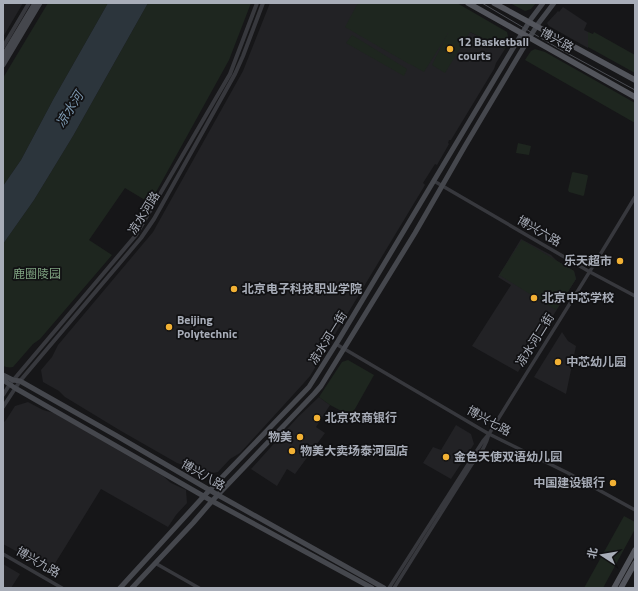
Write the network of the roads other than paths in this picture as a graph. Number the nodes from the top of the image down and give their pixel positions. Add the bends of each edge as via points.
1 (29, 3) edge
2 (34, 3) edge
3 (40, 3) edge
4 (257, 3) edge
5 (263, 3) edge
6 (468, 3) edge
7 (494, 3) edge
8 (543, 3) edge
9 (554, 3) edge
10 (529, 22) junction
11 (537, 26) junction
12 (522, 33) junction
13 (530, 38) junction
14 (3, 47) edge
15 (3, 56) edge
16 (3, 65) edge
17 (635, 80) edge
18 (635, 97) edge
19 (434, 181) junction
20 (441, 186) junction
21 (635, 197) edge
22 (590, 272) junction
23 (635, 296) edge
24 (336, 344) junction
25 (344, 348) junction
26 (327, 358) junction
27 (334, 364) junction
28 (3, 375) edge
29 (3, 380) edge
30 (20, 381) junction
31 (11, 382) junction
32 (15, 388) junction
33 (3, 395) edge
34 (3, 407) edge
35 (489, 434) junction
36 (210, 491) junction
37 (204, 496) junction
38 (218, 496) junction
39 (212, 501) junction
40 (635, 510) edge
41 (635, 550) edge
42 (3, 554) edge
43 (155, 562) junction
44 (635, 564) edge
45 (62, 588) edge
46 (120, 588) edge
47 (132, 588) edge
48 (199, 588) edge
49 (372, 588) edge
50 (384, 588) edge
51 (389, 588) edge
52 (394, 588) edge
53 (614, 588) edge
54 (621, 588) edge

1 - 14 street
2 - 15 main road
3 - 16 main road
4 - 31 street, 凉水河路 via 230,74 136,235
5 - 30 street, 凉水河路 via 235,74 154,220
6 - 12 main road, 博兴路
7 - 10 main road, 博兴路
8 - 10 main road, 凉水河一街
9 - 11 main road, 凉水河一街
10 - 11 main road, 博兴路
10 - 12 main road, 凉水河一街
11 - 13 main road, 凉水河一街
11 - 17 main road, 博兴路
12 - 13 main road, 博兴路
12 - 19 main road, 凉水河一街
13 - 18 main road, 博兴路
13 - 20 main road, 凉水河一街
19 - 20 street, 博兴六路
19 - 24 main road, 凉水河一街
20 - 22 street, 博兴六路
20 - 25 main road, 凉水河一街
21 - 22 street, 凉水河二街
22 - 23 street, 博兴六路
22 - 35 street, 凉水河二街
24 - 25 street, 博兴七路
24 - 26 main road, 凉水河一街
25 - 27 main road, 凉水河一街
25 - 35 street, 博兴七路
26 - 27 main road via 332,359
26 - 36 main road, 凉水河一街 via 309,387
27 - 38 main road, 凉水河一街 via 314,394
28 - 31 main road
29 - 31 main road
30 - 31 main road, 博兴八路
30 - 32 street, 凉水河路
30 - 36 main road, 博兴八路
31 - 32 main road, 博兴八路
31 - 33 street, 凉水河路
32 - 34 street, 凉水河路
32 - 37 main road, 博兴八路
35 - 40 street, 博兴七路
35 - 51 street, 凉水河二街 via 482,441
35 - 52 street, 凉水河二街 via 487,443
36 - 37 main road, 凉水河一街
36 - 38 main road, 博兴八路
37 - 39 main road, 博兴八路
37 - 46 main road, 凉水河一街
38 - 39 main road, 凉水河一街
38 - 50 main road, 博兴八路
39 - 43 main road, 凉水河一街
39 - 49 main road, 博兴八路
41 - 53 main road
42 - 45 street, 博兴九路
43 - 47 main road, 凉水河一街
43 - 48 street
44 - 54 main road

